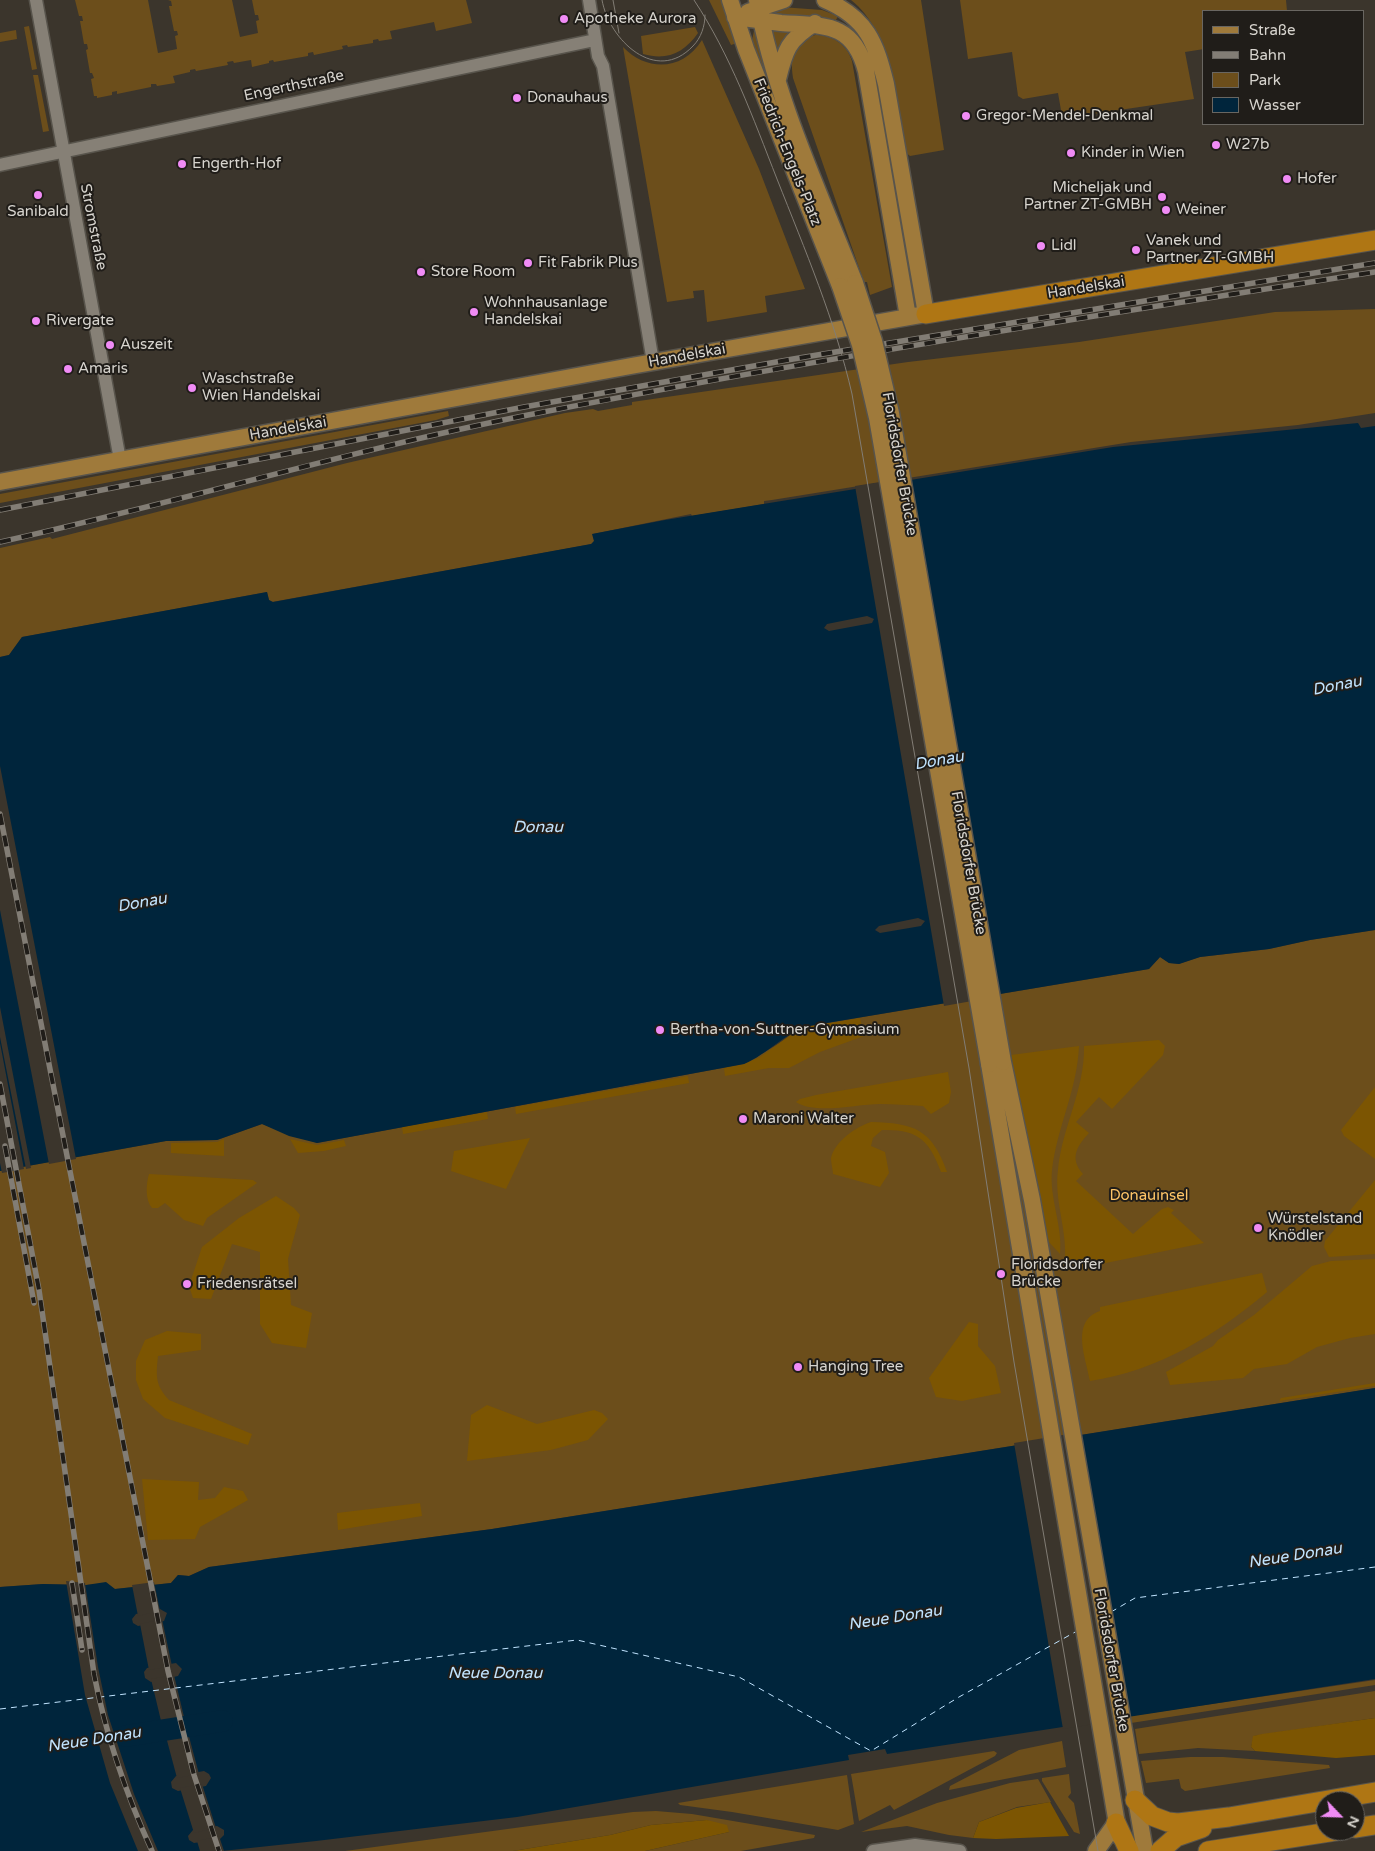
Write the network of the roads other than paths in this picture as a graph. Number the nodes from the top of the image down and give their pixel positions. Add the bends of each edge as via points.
1 (36, 0) edge
2 (589, 0) edge
3 (730, 0) edge
4 (784, 0) edge
5 (826, 0) edge
6 (759, 9) edge
7 (735, 17) junction
8 (815, 23) junction
9 (595, 40) junction
10 (778, 79) junction
11 (63, 153) junction
12 (0, 165) edge
13 (1375, 240) edge
14 (847, 285) junction
15 (917, 316) junction
16 (653, 362) junction
17 (120, 460) junction
18 (0, 482) edge
19 (996, 1063) junction
20 (1375, 1792) edge
21 (1135, 1800) junction
22 (1228, 1818) junction
23 (1116, 1822) junction
24 (1315, 1834) edge
25 (1139, 1846) edge
26 (1098, 1850) edge
27 (872, 1851) edge
28 (960, 1851) edge
29 (1208, 1851) edge

1 - 11 street, Stromstraße
2 - 9 street
3 - 7 main road, Friedrich-Engels-Platz
4 - 6 main road
5 - 15 main road via 856,18 867,30 878,52 886,84
6 - 7 main road
6 - 8 main road
6 - 10 main road, Friedrich-Engels-Platz
7 - 14 main road, Friedrich-Engels-Platz
8 - 10 main road via 790,43
8 - 15 main road via 845,34 864,62
9 - 11 street, Engerthstraße
9 - 16 street
10 - 14 main road, Friedrich-Engels-Platz
11 - 12 street, Engerthstraße
11 - 17 street, Stromstraße
13 - 15 highway, Handelskai
14 - 19 main road, Floridsdorfer Brücke, bridge via 874,341 891,413
15 - 16 main road, Handelskai
16 - 17 main road, Handelskai
17 - 18 main road, Handelskai
19 - 21 main road, Floridsdorfer Brücke via 1027,1172
19 - 23 main road, Floridsdorfer Brücke via 1043,1385
20 - 22 highway
21 - 22 highway via 1152,1816 1168,1822
21 - 25 main road, Floridsdorfer Brücke
22 - 25 highway
23 - 25 highway
23 - 26 main road
24 - 29 highway
27 - 28 street via 915,1846

